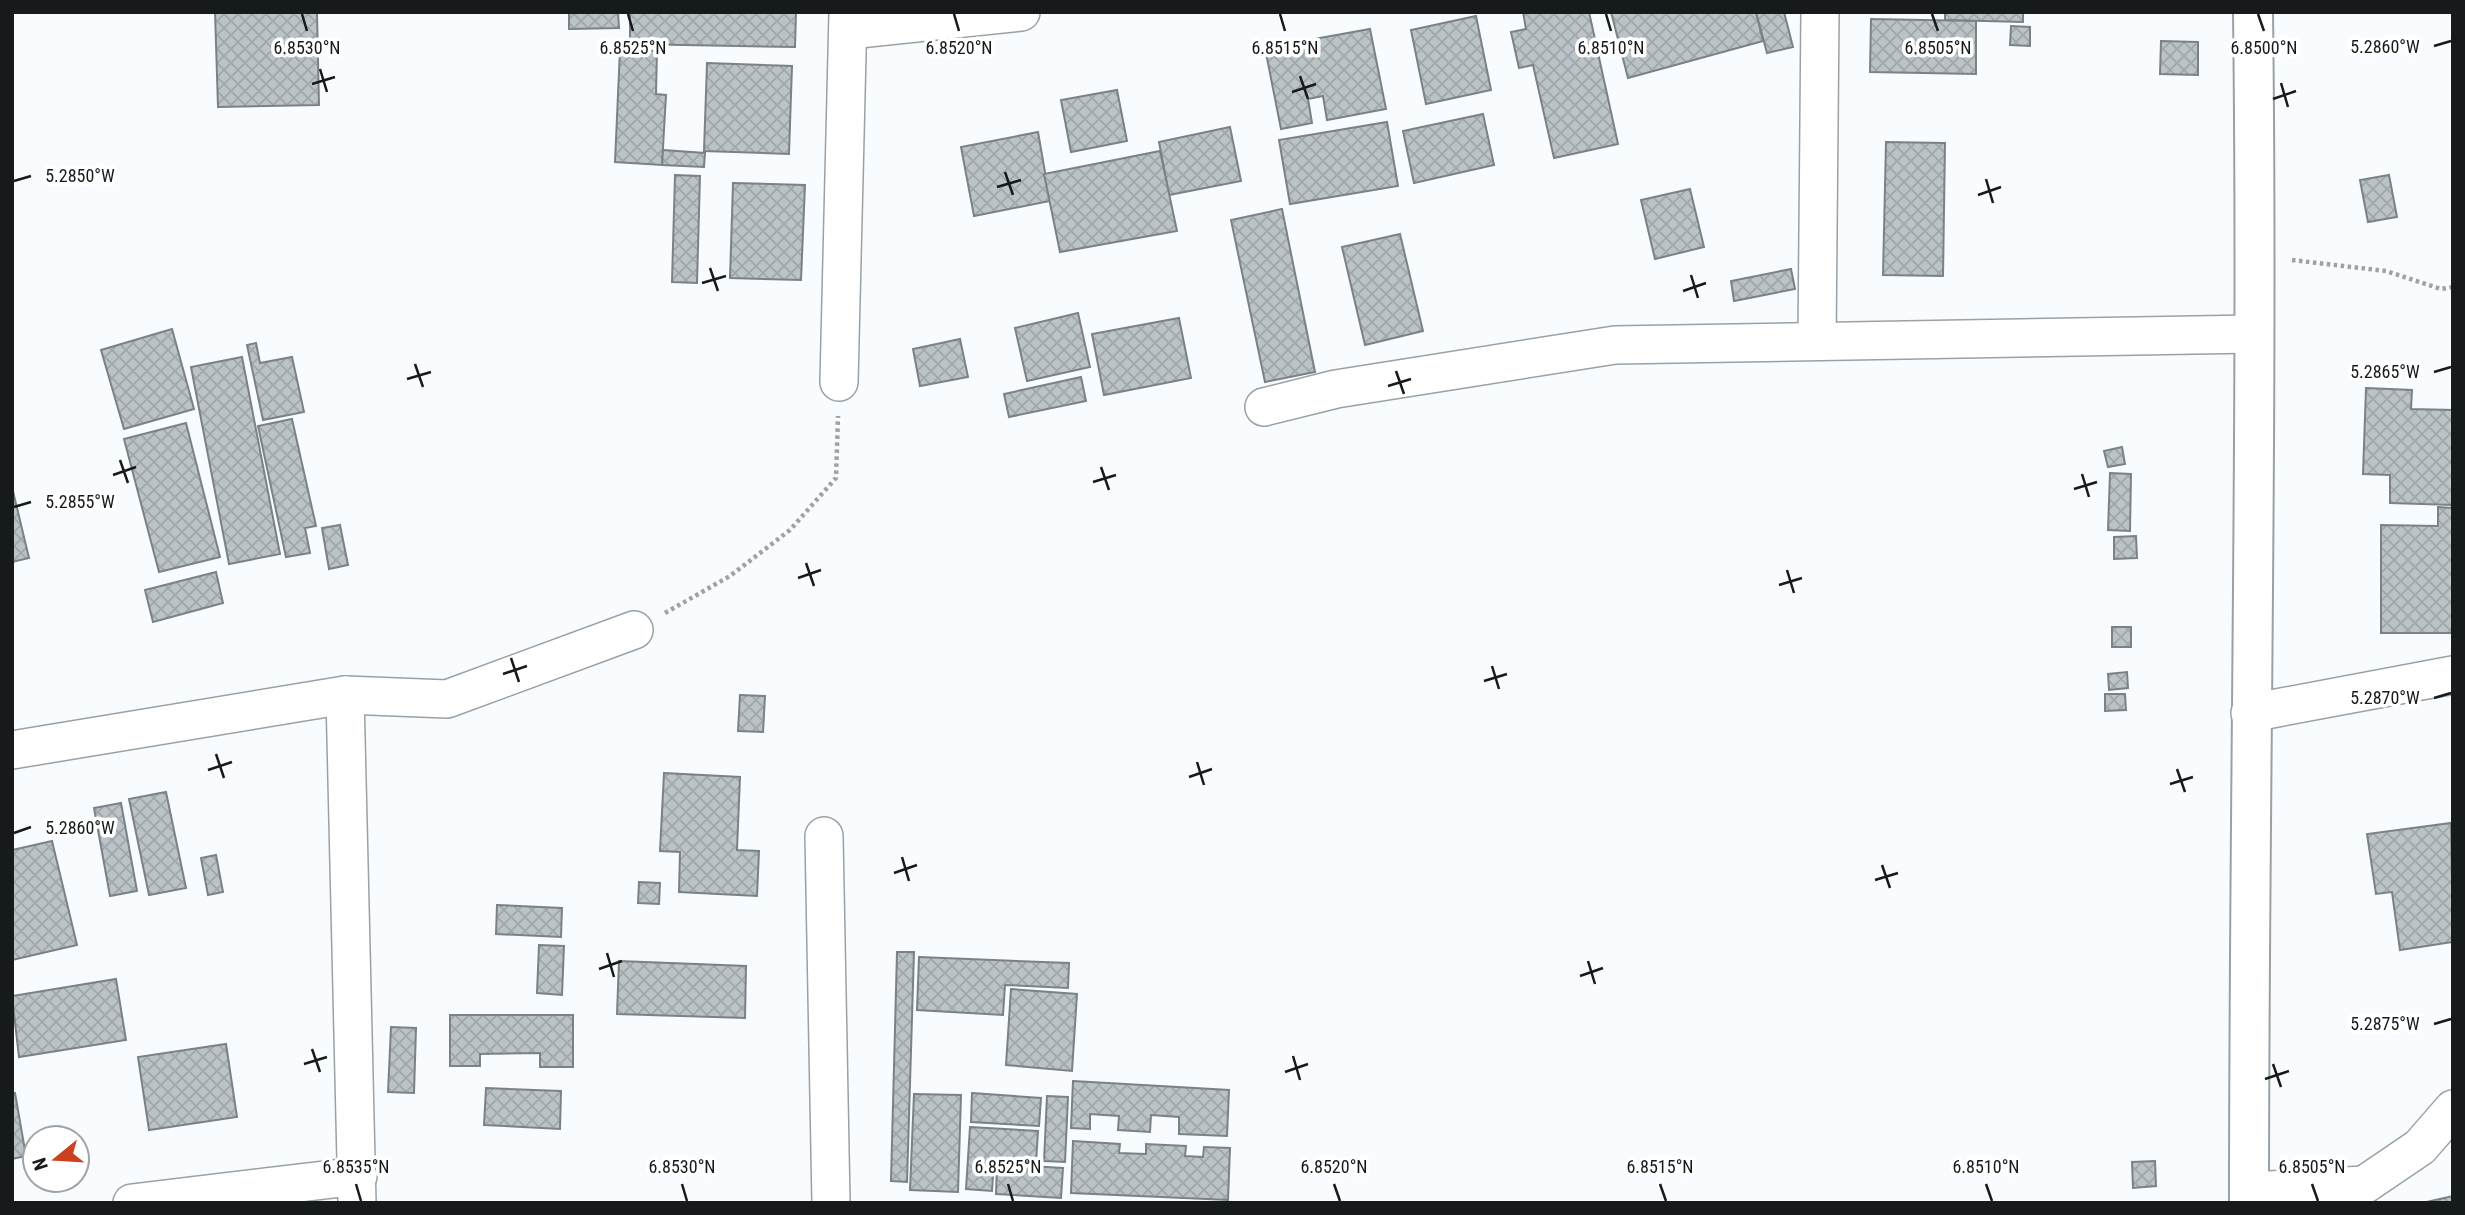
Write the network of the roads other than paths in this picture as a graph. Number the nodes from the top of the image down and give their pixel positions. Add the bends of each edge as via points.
1 (1021, 12) edge
2 (1820, 12) edge
3 (2253, 12) edge
4 (848, 21) edge
5 (2254, 334) junction
6 (1817, 340) junction
7 (839, 382) road end
8 (1264, 407) dead end
9 (634, 630) road end
10 (2453, 675) edge
11 (345, 695) junction
12 (2250, 713) junction
13 (12, 750) edge
14 (824, 836) dead end
15 (2453, 1109) edge
16 (357, 1189) edge
17 (2249, 1197) edge
18 (132, 1203) edge
19 (831, 1203) edge

1 - 4 street
2 - 6 street
3 - 5 street
4 - 7 street
5 - 6 street
5 - 12 street
6 - 8 street via 1615,345 1336,389
9 - 11 street via 447,699
10 - 12 street
11 - 13 street
11 - 16 street
12 - 17 street
14 - 19 street
15 - 17 street via 2420,1147 2364,1185
16 - 18 street

